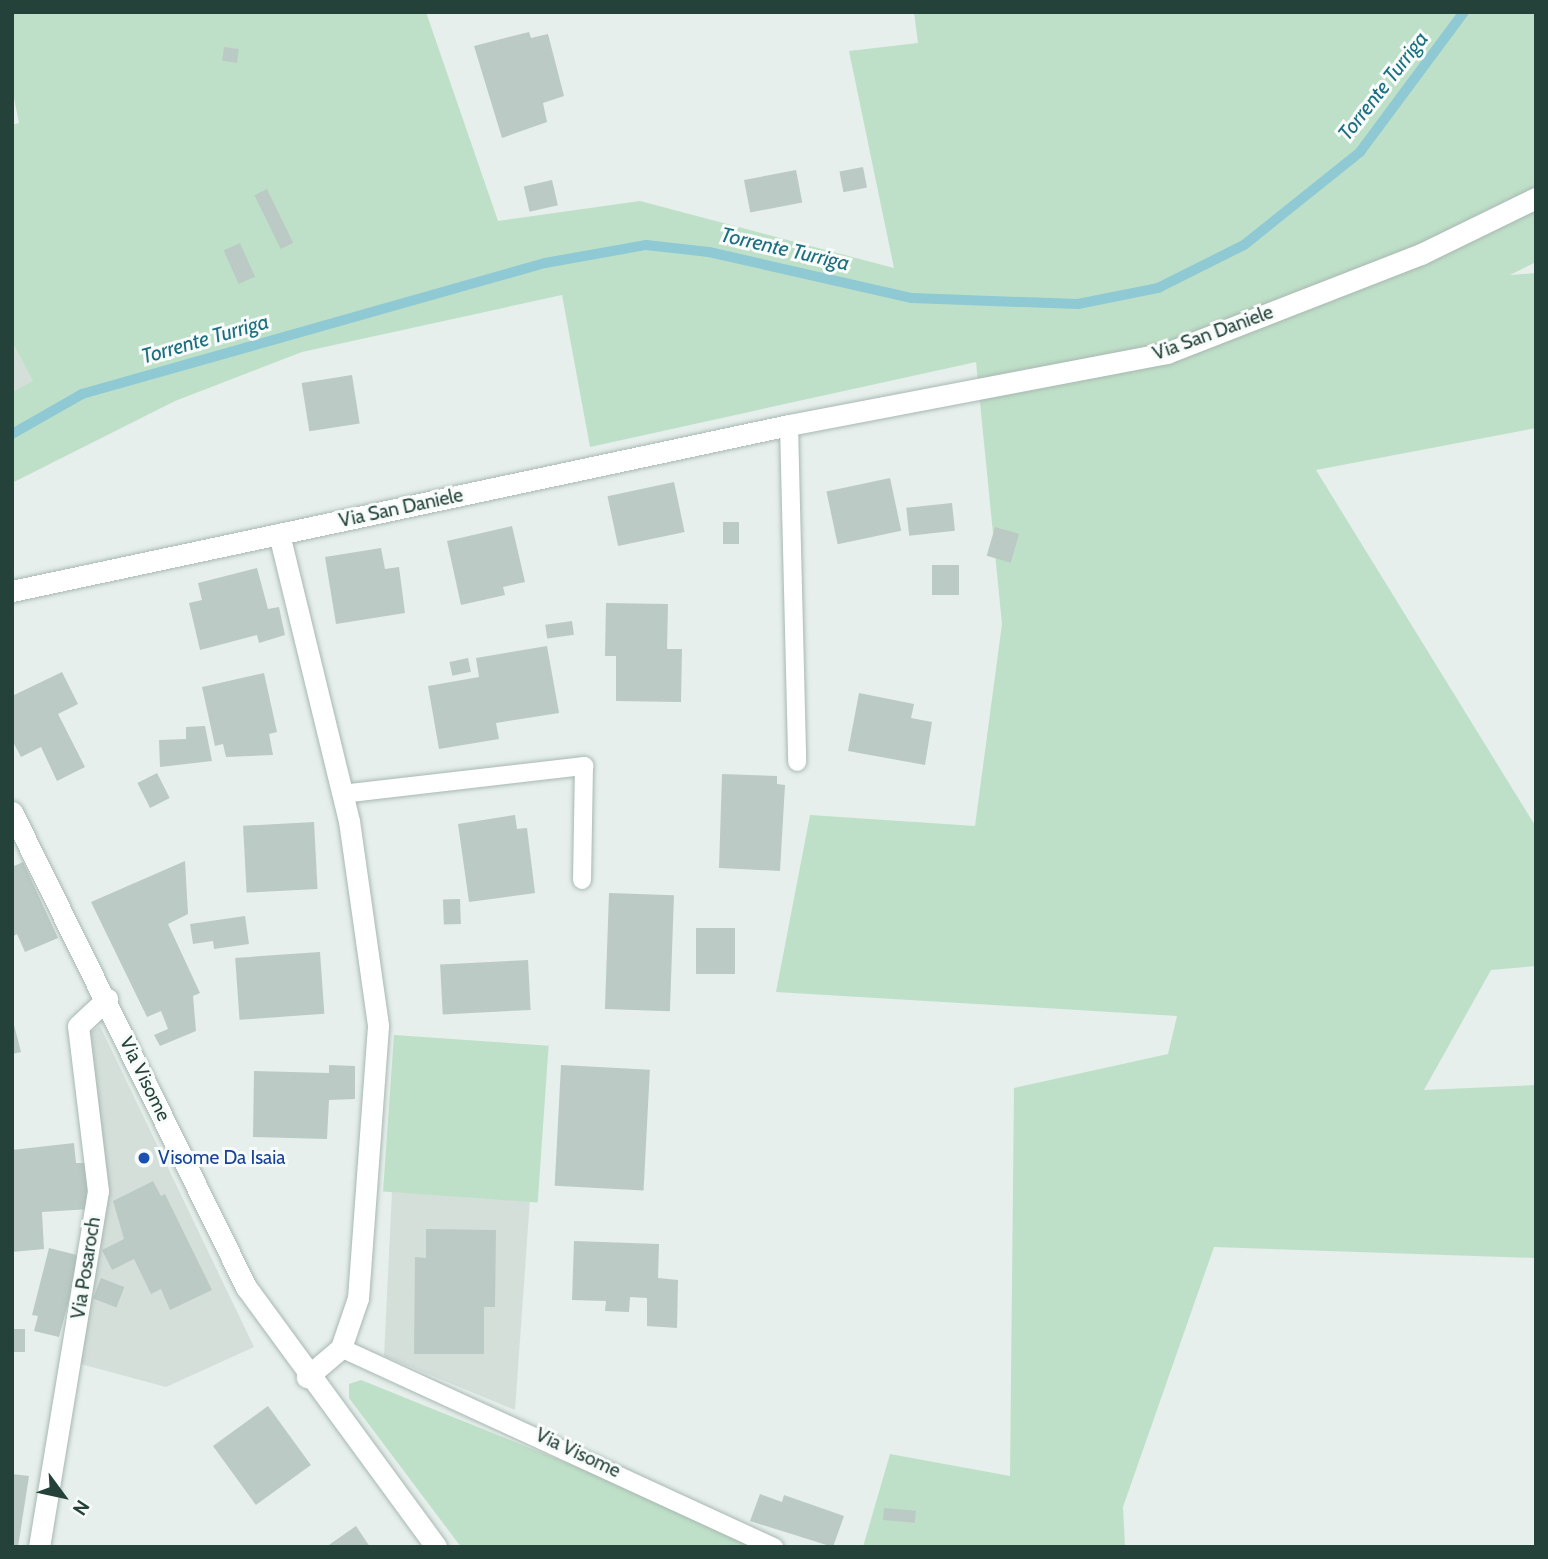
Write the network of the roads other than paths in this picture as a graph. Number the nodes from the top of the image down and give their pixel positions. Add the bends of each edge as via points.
1 (1536, 198) edge
2 (789, 425) junction
3 (279, 534) junction
4 (12, 591) edge
5 (797, 762) dead end
6 (342, 794) junction
7 (12, 812) edge
8 (582, 880) dead end
9 (107, 999) junction
10 (341, 1349) junction
11 (307, 1377) junction
12 (39, 1547) edge
13 (436, 1547) edge
14 (774, 1547) edge

1 - 2 street, Via San Daniele via 1421,254 1167,353
2 - 3 street, Via San Daniele
2 - 5 lane
3 - 4 street, Via San Daniele
3 - 6 street
6 - 8 lane via 584,766
6 - 10 street via 378,1026 358,1298
7 - 9 street, Via Visome
9 - 11 street, Via Visome via 246,1287
9 - 12 street, Via Posaroch via 78,1026 98,1191
10 - 11 street
10 - 14 lane, Via Visome
11 - 13 street, Via Visome

